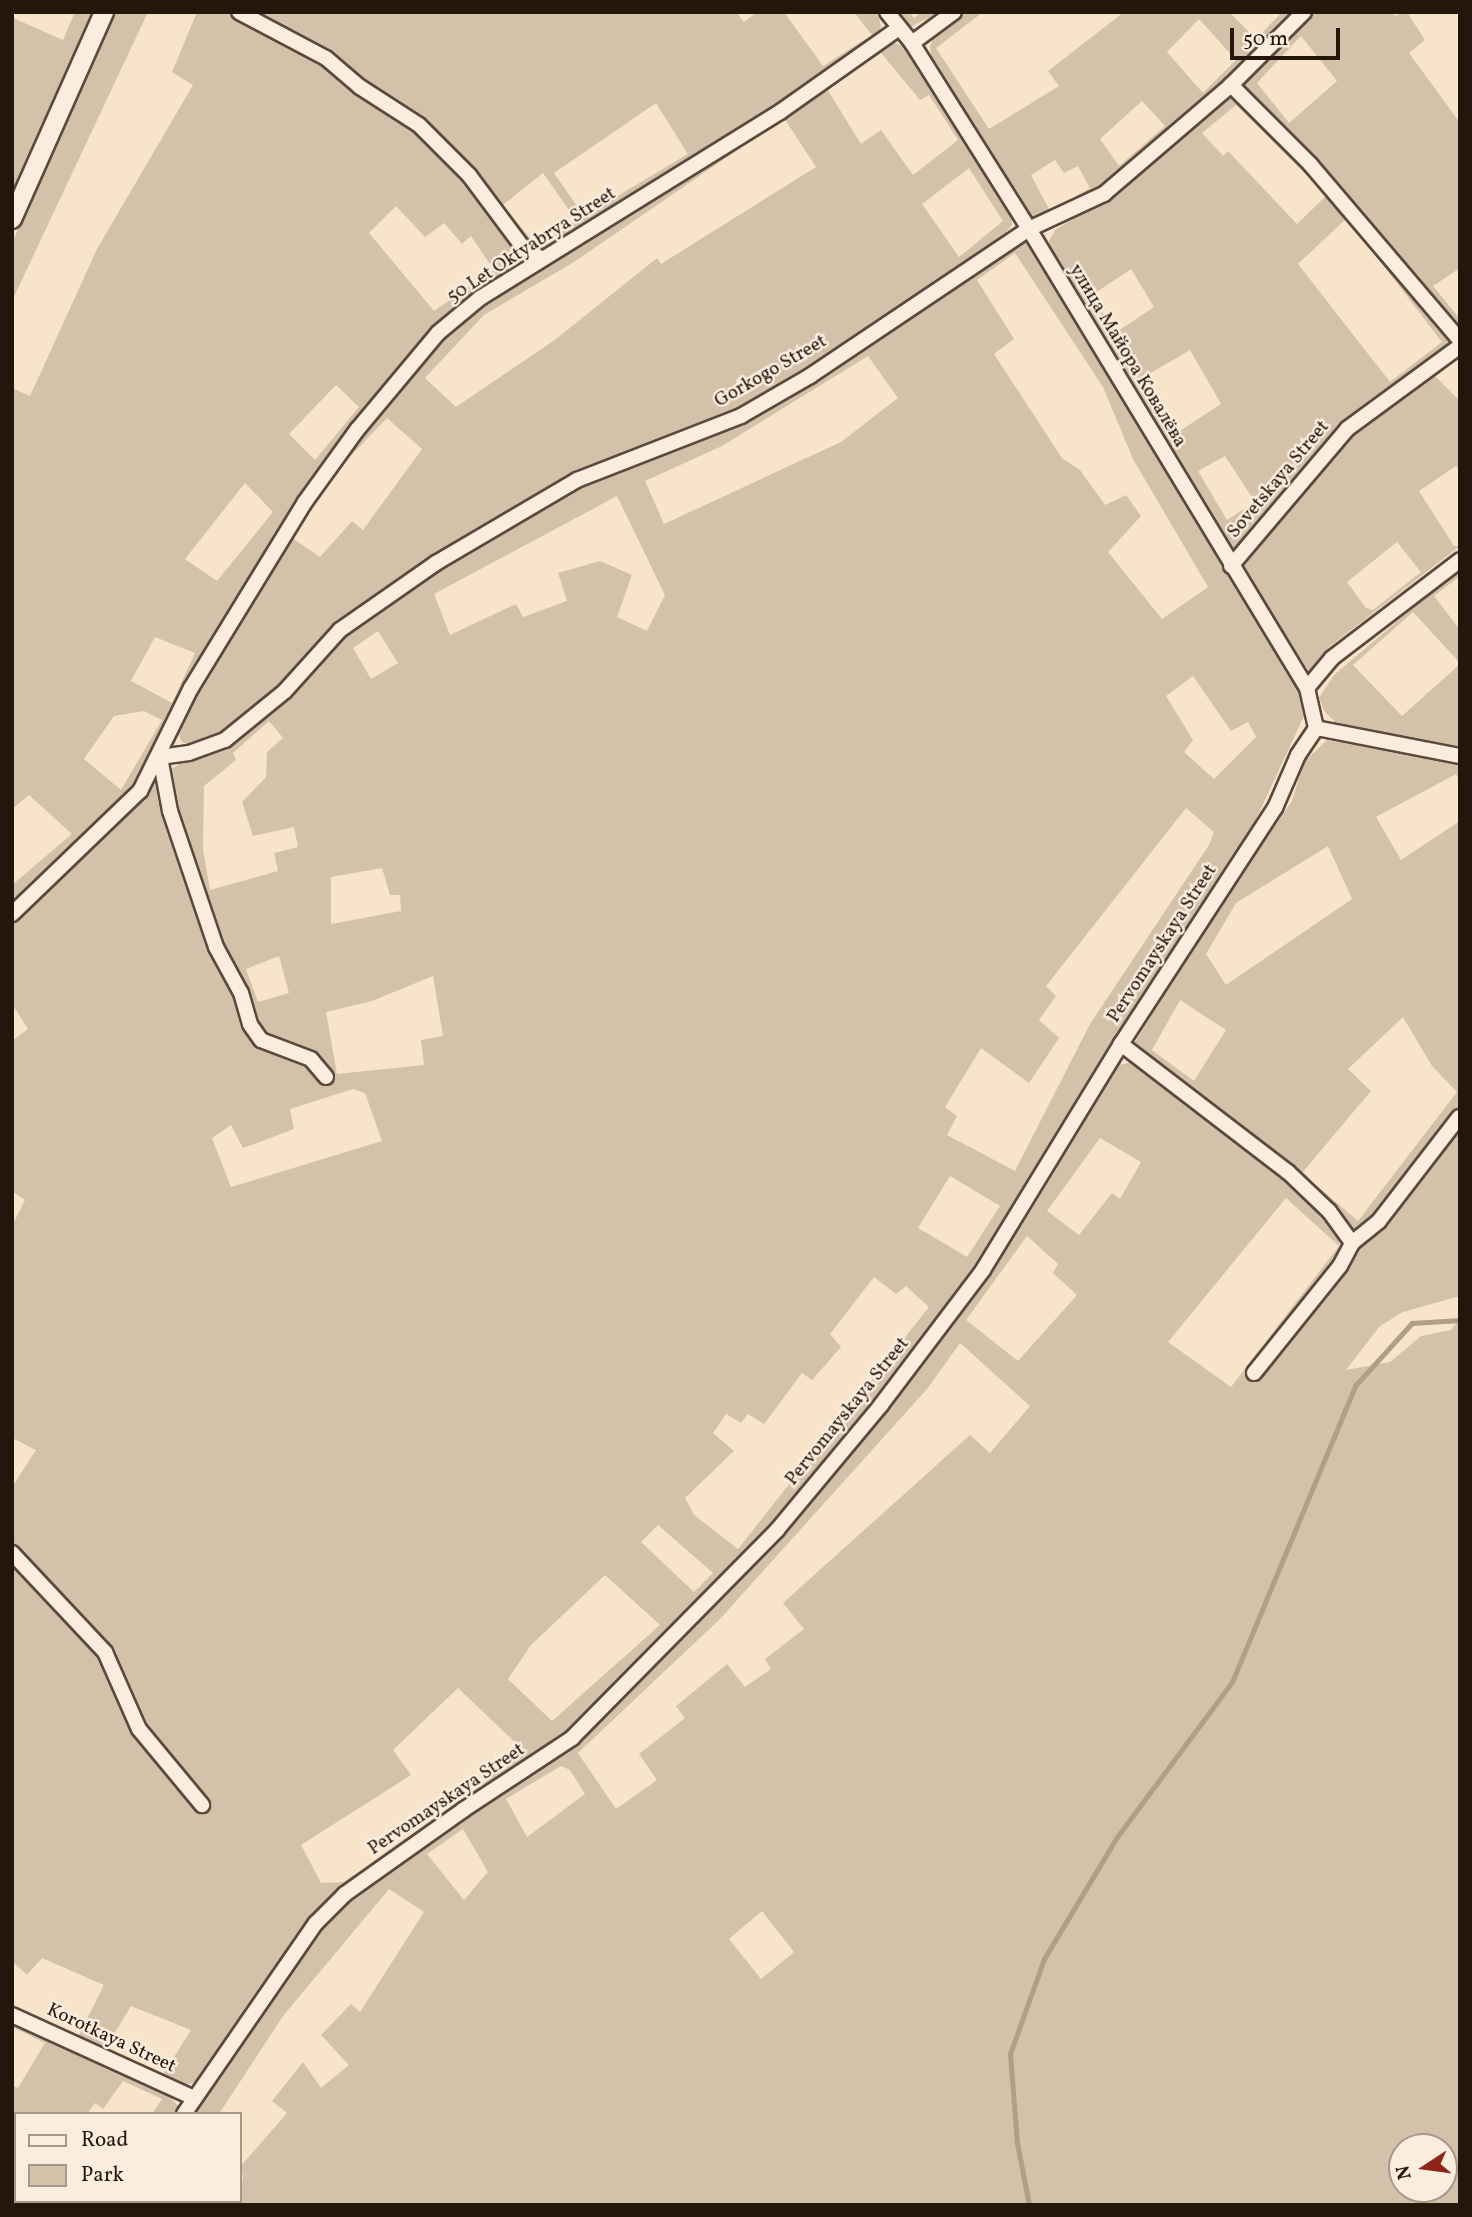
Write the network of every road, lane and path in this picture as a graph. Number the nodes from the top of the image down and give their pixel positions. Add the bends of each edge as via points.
1 (104, 12) edge
2 (239, 12) edge
3 (887, 12) edge
4 (954, 12) edge
5 (1304, 12) edge
6 (900, 28) junction
7 (912, 43) junction
8 (1231, 85) junction
9 (12, 219) edge
10 (1029, 229) junction
11 (542, 259) junction
12 (1460, 340) edge
13 (1460, 346) edge
14 (1460, 560) edge
15 (1231, 566) junction
16 (1307, 688) junction
17 (1316, 728) junction
18 (160, 757) junction
19 (1460, 757) edge
20 (12, 914) edge
21 (1121, 1044) junction
22 (326, 1077) dead end
23 (1460, 1117) edge
24 (1352, 1243) junction
25 (1254, 1373) dead end
26 (12, 1553) edge
27 (202, 1805) dead end
28 (12, 2015) edge
29 (194, 2098) junction
30 (185, 2112) edge

1 - 9 street
2 - 11 street via 326,58 360,87 419,125 469,175 523,246
3 - 6 street, улица Майора Ковалёва
4 - 7 street
5 - 8 street, Gorkogo Street
6 - 7 street, улица Майора Ковалёва
6 - 11 street, 50 Let Oktyabrya Street via 780,112
7 - 10 street, улица Майора Ковалёва
8 - 10 street, Gorkogo Street via 1104,194
8 - 12 street via 1310,164
10 - 15 street, улица Майора Ковалёва
10 - 18 street, Gorkogo Street via 810,376 741,416 577,480 436,564 340,630 285,691 225,740 189,754
11 - 18 street, 50 Let Oktyabrya Street via 480,298 438,333 357,430 305,502 191,688
13 - 15 street, Sovetskaya Street via 1348,429
14 - 16 street via 1332,657
15 - 16 street, улица Майора Ковалёва
16 - 17 street, улица Майора Ковалёва
17 - 19 street
17 - 21 street, Pervomayskaya Street via 1298,755 1275,808
18 - 20 street, 50 Let Oktyabrya Street via 140,791
18 - 22 street via 170,811 215,947 241,993 250,1024 261,1040 311,1059
21 - 24 street via 1288,1172 1329,1211
21 - 29 street, Pervomayskaya Street via 984,1270 881,1405 777,1530 572,1738 345,1894 293,1951 243,2035
23 - 24 street via 1379,1221
24 - 25 street via 1340,1266
26 - 27 street via 105,1653 139,1729
28 - 29 street, Korotkaya Street
29 - 30 street, Pervomayskaya Street

